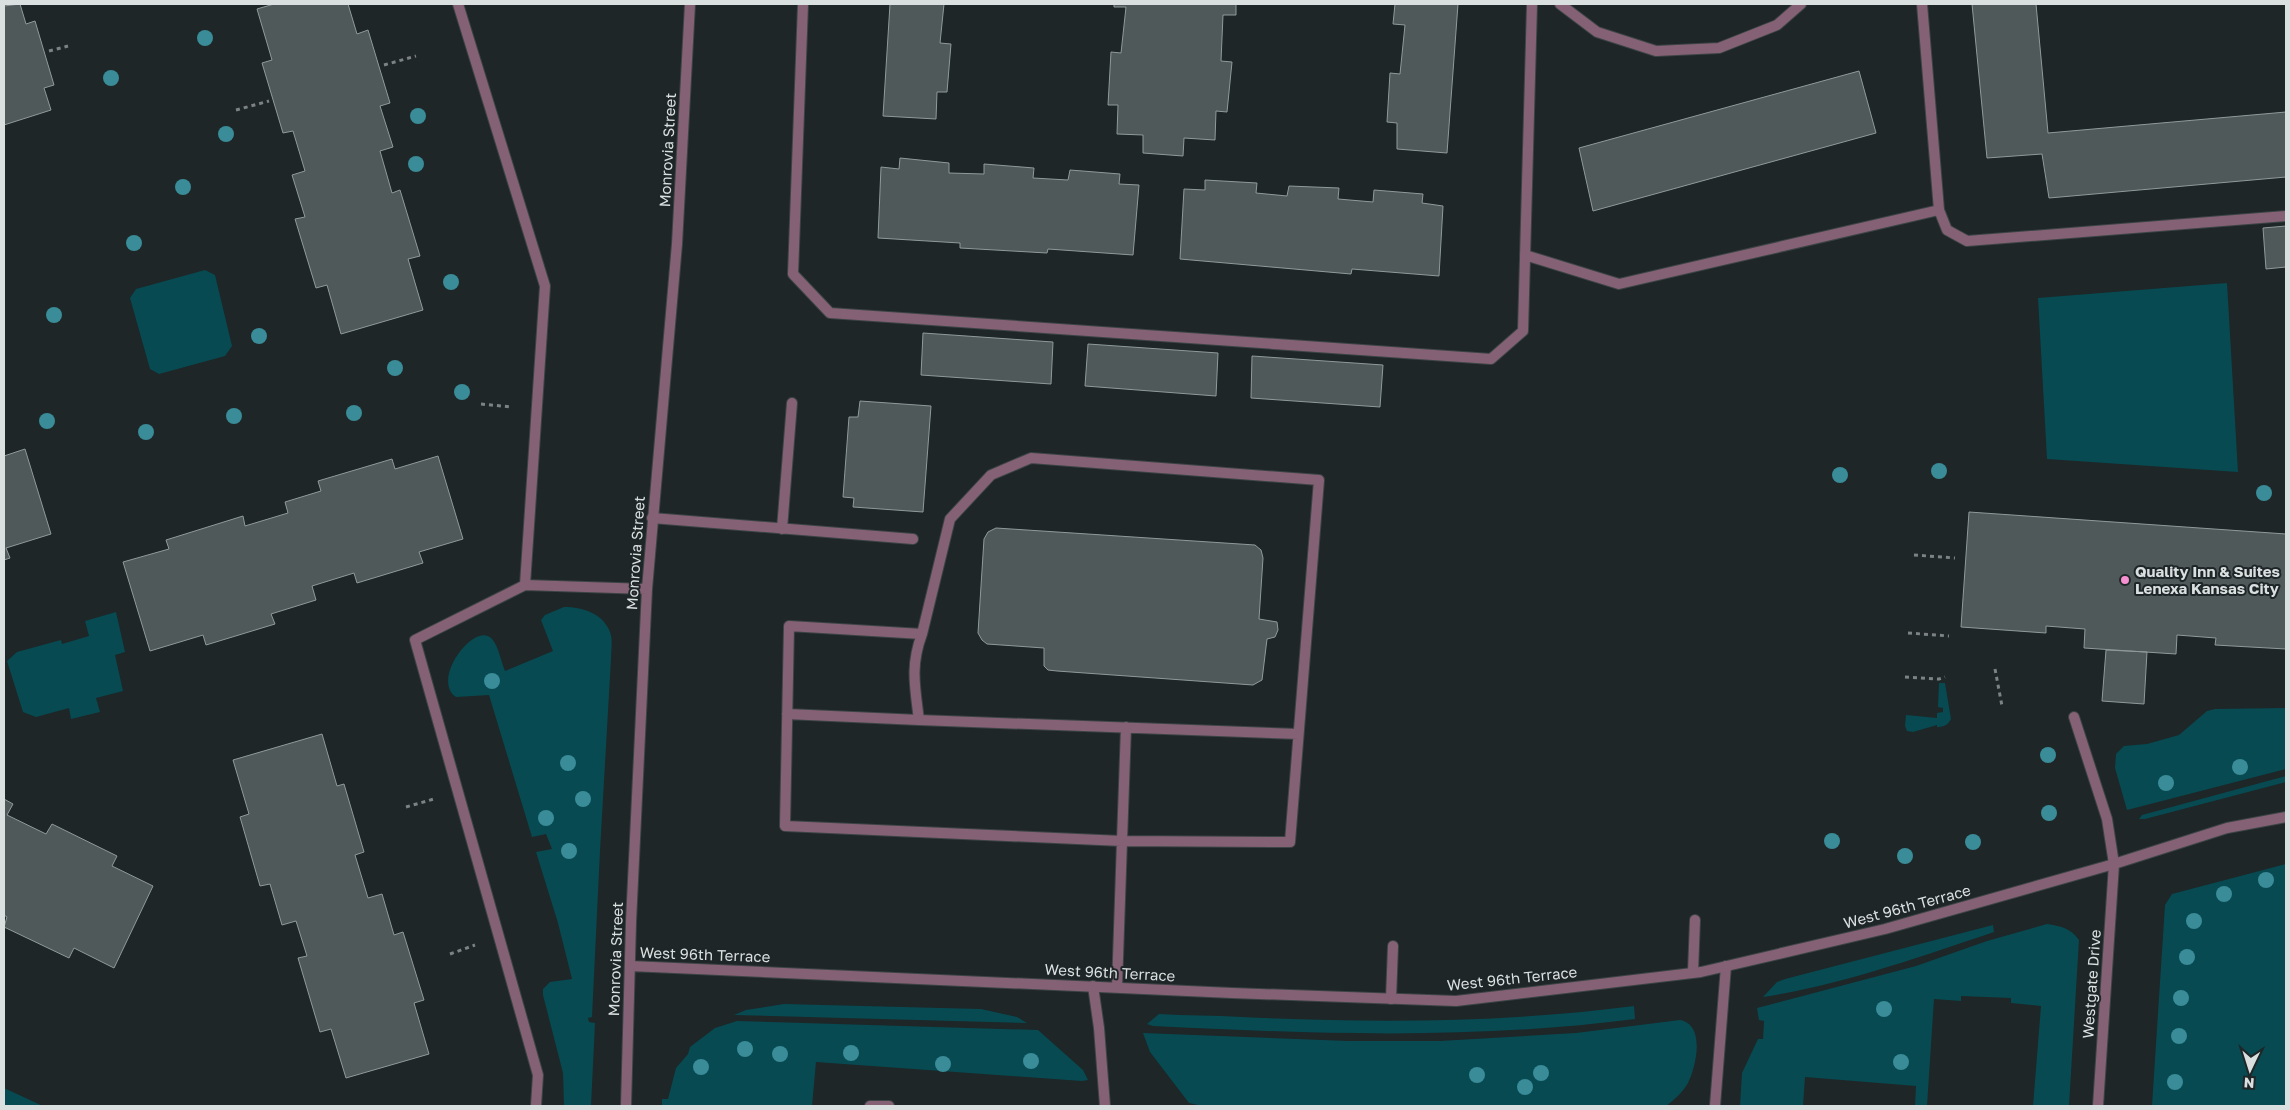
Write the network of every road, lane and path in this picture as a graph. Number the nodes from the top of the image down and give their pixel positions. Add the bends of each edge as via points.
1 (458, 4) edge
2 (690, 4) edge
3 (803, 4) edge
4 (1532, 4) edge
5 (1560, 4) edge
6 (1801, 4) edge
7 (1922, 4) edge
8 (68, 46) dead end
9 (50, 51) dead end
10 (416, 56) dead end
11 (384, 65) dead end
12 (268, 101) dead end
13 (236, 110) dead end
14 (1939, 210) junction
15 (2286, 216) edge
16 (1525, 255) junction
17 (792, 403) dead end
18 (481, 404) dead end
19 (518, 407) dead end
20 (652, 518) junction
21 (782, 529) junction
22 (913, 539) dead end
23 (1914, 555) dead end
24 (1955, 558) dead end
25 (525, 585) junction
26 (647, 589) junction
27 (1908, 633) dead end
28 (922, 634) junction
29 (1949, 636) dead end
30 (1995, 669) dead end
31 (1905, 677) dead end
32 (1946, 678) dead end
33 (2002, 706) dead end
34 (787, 714) junction
35 (2074, 717) dead end
36 (920, 720) junction
37 (1126, 727) junction
38 (1298, 734) junction
39 (435, 798) dead end
40 (406, 807) dead end
41 (2286, 817) edge
42 (1122, 841) junction
43 (2114, 864) junction
44 (1695, 920) dead end
45 (479, 944) dead end
46 (1393, 946) dead end
47 (450, 954) dead end
48 (630, 966) junction
49 (1726, 966) junction
50 (1693, 972) junction
51 (1093, 986) junction
52 (1117, 987) junction
53 (1391, 1000) junction
54 (536, 1106) edge
55 (626, 1106) edge
56 (870, 1106) edge
57 (889, 1106) edge
58 (1105, 1106) edge
59 (1715, 1106) edge
60 (2098, 1106) edge

1 - 25 street via 545,286
2 - 20 street, Monrovia Street via 677,244
3 - 16 street via 793,274 830,313 1491,359 1523,331
4 - 16 street
5 - 6 street via 1597,32 1656,51 1719,48 1777,25
7 - 14 street
8 - 9 path
10 - 11 path
12 - 13 path
14 - 15 street via 1947,230 1966,240
14 - 16 street via 1619,284
17 - 21 street
18 - 19 path
20 - 21 street
20 - 26 street, Monrovia Street
21 - 22 street
23 - 24 path
25 - 26 street
25 - 54 street via 415,640 538,1075
26 - 48 street, Monrovia Street
27 - 29 path
28 - 34 street via 789,626
28 - 36 street via 914,655 914,684
28 - 38 street via 950,519 991,475 1031,458 1319,480
30 - 33 path
31 - 32 path
34 - 36 street
34 - 42 street via 785,826
35 - 43 street, Westgate Drive via 2108,819
36 - 37 street
37 - 38 street
37 - 42 street
38 - 42 street via 1290,842
39 - 40 path
41 - 43 street, West 96th Terrace via 2227,828
42 - 52 street
43 - 49 street, West 96th Terrace via 1885,929
43 - 60 street, Westgate Drive
44 - 50 street
45 - 47 path
46 - 53 street
48 - 51 street, West 96th Terrace
48 - 55 street, Monrovia Street
49 - 50 street, West 96th Terrace
49 - 59 street
50 - 53 street, West 96th Terrace via 1456,1002
51 - 52 street, West 96th Terrace
51 - 58 street
52 - 53 street, West 96th Terrace
56 - 57 street

